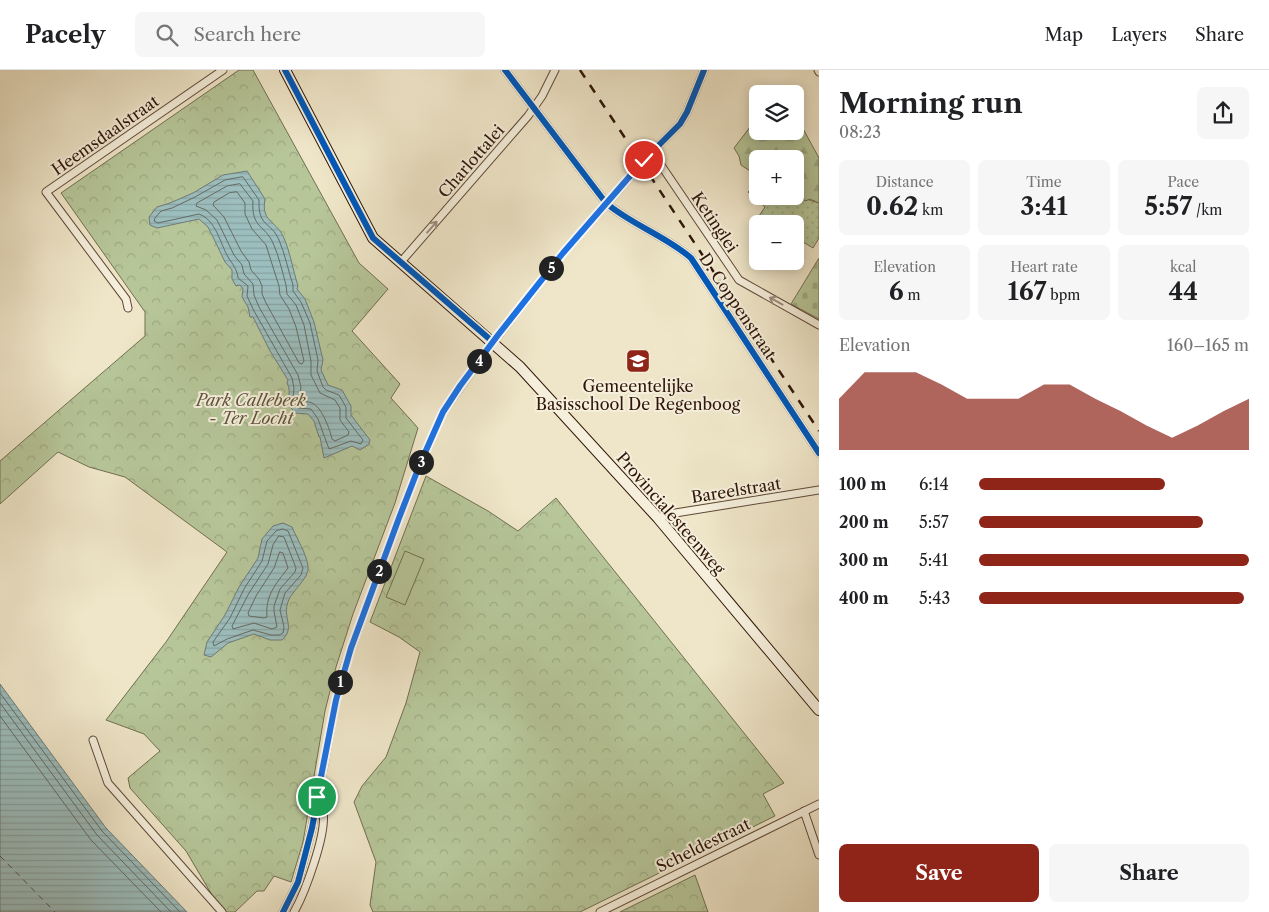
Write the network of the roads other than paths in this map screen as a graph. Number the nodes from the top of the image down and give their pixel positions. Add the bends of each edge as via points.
1 (223, 70) edge
2 (285, 70) edge
3 (505, 70) edge
4 (555, 70) edge
5 (704, 70) edge
6 (534, 108) junction
7 (652, 152) junction
8 (606, 203) junction
9 (400, 263) junction
10 (128, 308) dead end
11 (819, 325) edge
12 (493, 342) junction
13 (819, 453) edge
14 (819, 490) edge
15 (658, 518) junction
16 (819, 710) edge
17 (93, 740) dead end
18 (317, 797) junction
19 (819, 804) edge
20 (804, 811) junction
21 (819, 855) edge
22 (222, 912) edge
23 (282, 912) edge
24 (294, 912) edge
25 (600, 912) edge

1 - 10 street, Heemsdaalstraat via 46,192 126,299
2 - 9 main road, Provincialesteenweg via 373,238
3 - 6 street, D. Coppenstraat
4 - 6 street, Charlottalei
5 - 7 street via 685,117
6 - 8 street, D. Coppenstraat
9 -> 6 street, Charlottalei
7 - 8 street
11 -> 7 street, Ketinglei via 739,280
8 - 12 street
8 - 13 street, D. Coppenstraat via 691,258
9 - 12 main road, Provincialesteenweg
12 - 15 main road, Provincialesteenweg via 520,367
12 - 18 street via 443,412 399,518 343,671
14 - 15 street, Bareelstraat
15 - 16 main road, Provincialesteenweg
17 - 22 street via 108,783
18 - 23 street via 298,882
18 - 24 street via 323,812 317,854
19 - 20 street, Scheldestraat
20 - 21 street
20 - 25 street, Scheldestraat

